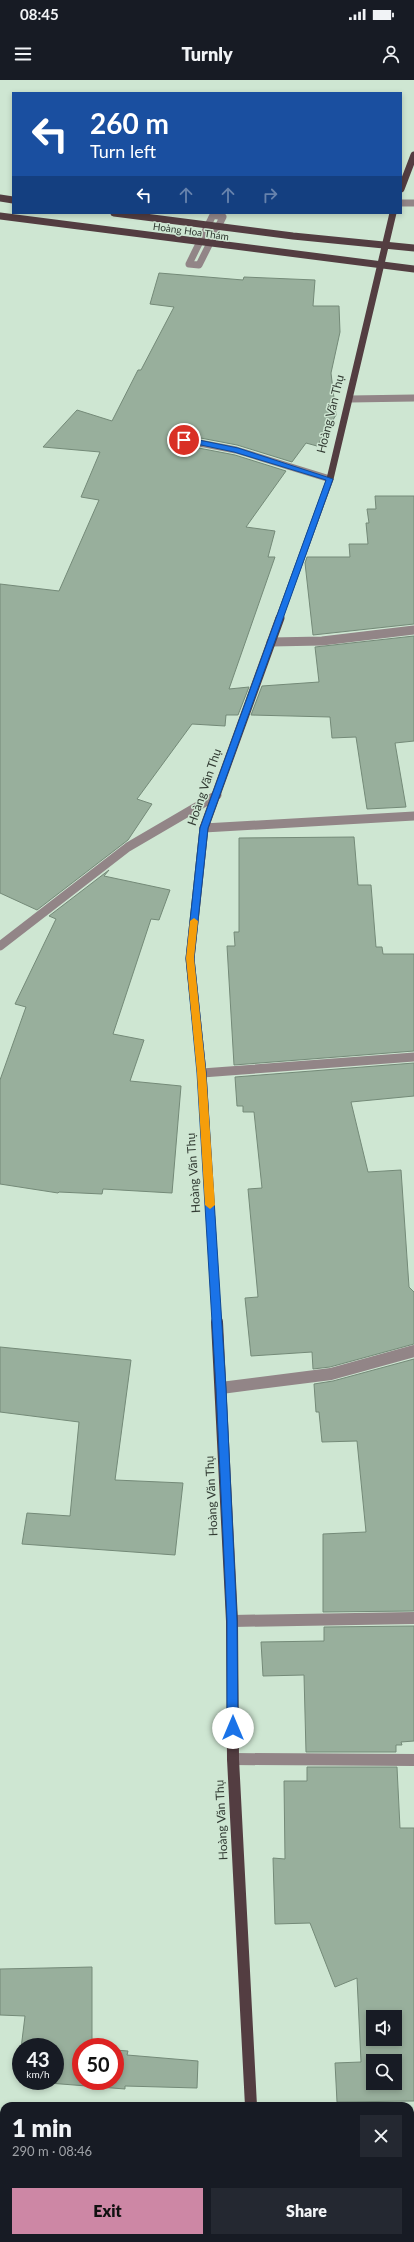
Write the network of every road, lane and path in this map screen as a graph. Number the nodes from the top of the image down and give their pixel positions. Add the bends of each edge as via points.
1 (414, 154) edge
2 (402, 186) edge
3 (0, 198) edge
4 (12, 200) edge
5 (402, 203) edge
6 (414, 203) edge
7 (122, 214) edge
8 (393, 214) edge
9 (213, 215) joint
10 (0, 216) edge
11 (384, 245) junction
12 (414, 248) edge
13 (379, 266) junction
14 (414, 269) edge
15 (414, 398) edge
16 (350, 399) junction
17 (184, 440) dead end
18 (330, 479) junction
19 (414, 630) edge
20 (271, 642) junction
21 (217, 795) junction
22 (414, 816) edge
23 (204, 828) junction
24 (0, 946) edge
25 (414, 1057) edge
26 (202, 1073) junction
27 (414, 1351) edge
28 (221, 1388) junction
29 (414, 1618) edge
30 (232, 1621) junction
31 (233, 1759) junction
32 (414, 1760) edge
33 (251, 2102) edge

1 - 2 main road
3 - 4 main road
5 - 6 street
7 - 11 main road, Hoàng Hoa Thám
8 - 11 main road
9 - 9 street via 223,217 199,265 189,264
10 - 13 main road, Hoàng Hoa Thám
11 - 12 main road, Hoàng Hoa Thám
11 - 13 main road, Hoàng Văn Thụ
13 - 14 main road, Hoàng Hoa Thám
13 - 16 main road, Hoàng Văn Thụ
15 - 16 street
16 - 18 main road, Hoàng Văn Thụ
17 - 18 street via 236,450
18 - 20 main road, Hoàng Văn Thụ
19 - 20 street via 322,641
20 - 21 main road, Hoàng Văn Thụ
21 - 23 main road, Hoàng Văn Thụ
21 - 24 street via 128,847
22 - 23 street
23 - 26 main road, Hoàng Văn Thụ via 190,958
25 - 26 street
26 - 28 main road, Hoàng Văn Thụ
27 - 28 street via 331,1374
28 - 30 main road, Hoàng Văn Thụ
29 - 30 street
30 - 31 main road, Hoàng Văn Thụ
31 - 32 street
31 - 33 main road, Hoàng Văn Thụ

